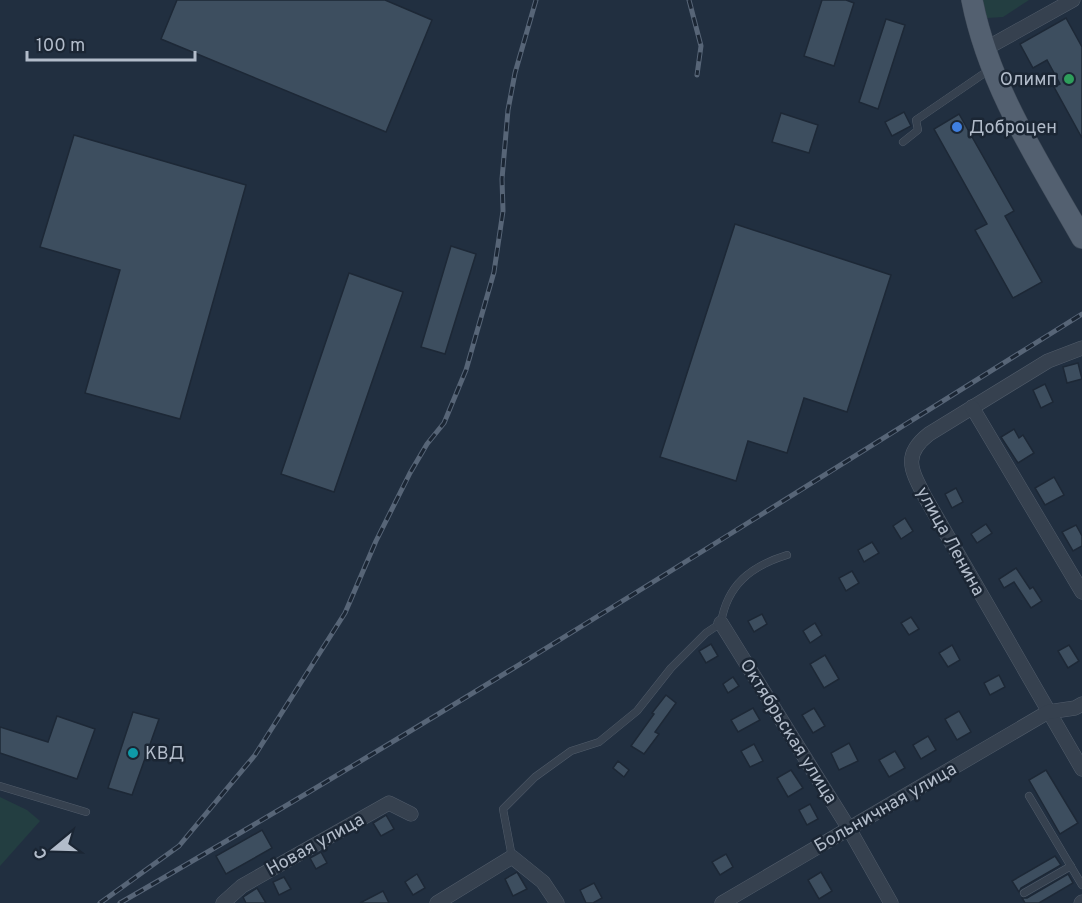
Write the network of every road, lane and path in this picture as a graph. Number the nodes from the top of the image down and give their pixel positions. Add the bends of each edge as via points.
1 (972, 0) edge
2 (1073, 0) edge
3 (988, 59) junction
4 (903, 142) dead end
5 (1082, 238) edge
6 (1082, 348) edge
7 (972, 407) junction
8 (787, 555) dead end
9 (1082, 592) edge
10 (722, 623) junction
11 (1082, 704) edge
12 (1048, 712) junction
13 (1082, 769) edge
14 (0, 786) edge
15 (1029, 796) dead end
16 (86, 812) dead end
17 (411, 814) dead end
18 (848, 827) junction
19 (513, 857) junction
20 (1071, 866) junction
21 (1082, 885) edge
22 (1024, 893) dead end
23 (223, 903) edge
24 (437, 903) edge
25 (557, 903) edge
26 (722, 903) edge
27 (891, 903) edge

1 - 3 main road
2 - 3 street
3 - 4 lane via 916,120 918,130
3 - 5 main road via 1015,120
6 - 7 street, улица Ленина via 1048,361
7 - 9 street
7 - 12 street, улица Ленина via 916,444 912,469
8 - 10 lane via 767,561 737,582 724,606
10 - 18 street, Октябрьская улица
10 - 19 lane via 706,633 671,668 637,711 599,741 571,751 535,777 503,809
11 - 12 street, Больничная улица
12 - 13 street, улица Ленина
12 - 18 street, Больничная улица
14 - 16 lane
15 - 20 lane
17 - 23 street, Новая улица via 389,802 242,886
18 - 26 street, Больничная улица
18 - 27 street, Октябрьская улица
19 - 24 street
19 - 25 street via 543,882
20 - 21 lane
20 - 22 lane

